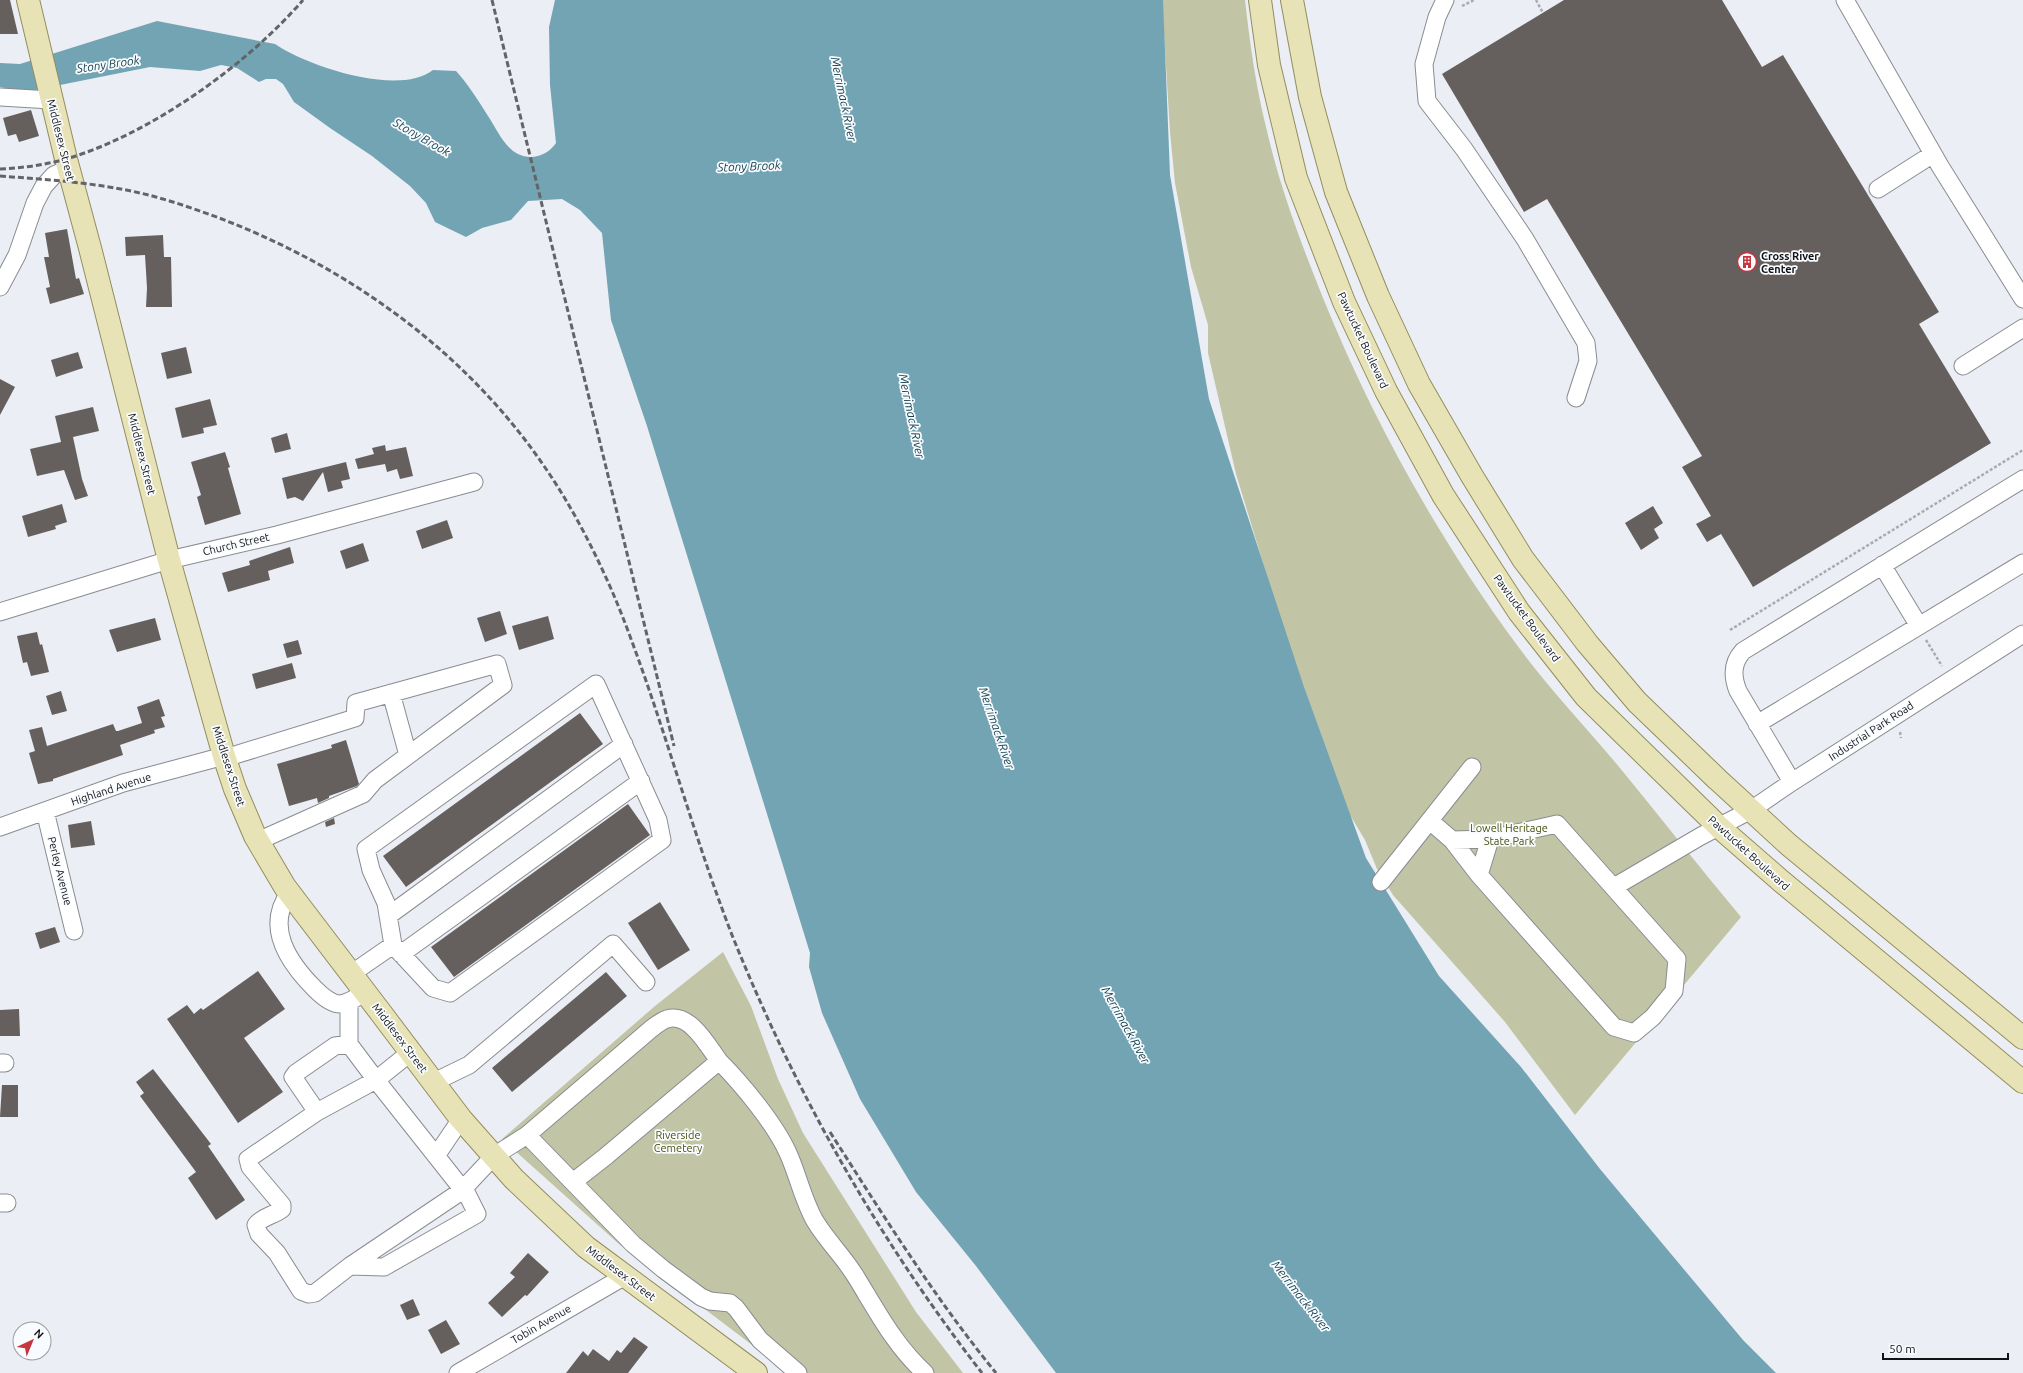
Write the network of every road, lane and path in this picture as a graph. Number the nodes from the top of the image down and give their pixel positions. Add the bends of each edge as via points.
1 (28, 0) edge
2 (1260, 0) edge
3 (1292, 0) edge
4 (1445, 0) edge
5 (1474, 0) edge
6 (1536, 0) edge
7 (1844, 0) edge
8 (1462, 6) dead end
9 (1543, 13) dead end
10 (50, 96) junction
11 (0, 97) edge
12 (1934, 154) junction
13 (68, 169) junction
14 (1878, 189) dead end
15 (0, 287) edge
16 (2023, 299) edge
17 (2023, 328) edge
18 (1963, 366) dead end
19 (1576, 398) dead end
20 (2023, 450) edge
21 (2023, 479) edge
22 (474, 482) dead end
23 (169, 560) junction
24 (2023, 563) edge
25 (1882, 565) junction
26 (0, 612) edge
27 (1919, 626) junction
28 (1730, 630) dead end
29 (2023, 634) edge
30 (1942, 667) dead end
31 (391, 693) junction
32 (1757, 724) junction
33 (624, 744) junction
34 (408, 755) junction
35 (224, 757) junction
36 (1472, 767) dead end
37 (641, 781) junction
38 (1792, 782) junction
39 (1751, 810) junction
40 (45, 811) junction
41 (1430, 821) junction
42 (0, 827) edge
43 (1719, 827) junction
44 (1490, 839) junction
45 (1452, 840) junction
46 (258, 841) junction
47 (1478, 875) junction
48 (1381, 882) dead end
49 (1614, 887) junction
50 (290, 892) junction
51 (388, 916) junction
52 (74, 931) dead end
53 (397, 949) junction
54 (351, 974) junction
55 (646, 982) dead end
56 (357, 997) junction
57 (2023, 1038) edge
58 (349, 1044) junction
59 (410, 1052) junction
60 (719, 1061) junction
61 (376, 1080) junction
62 (434, 1082) junction
63 (2023, 1082) edge
64 (317, 1112) junction
65 (461, 1119) junction
66 (527, 1135) junction
67 (436, 1156) junction
68 (494, 1156) junction
69 (573, 1182) junction
70 (463, 1190) junction
71 (350, 1266) junction
72 (625, 1276) junction
73 (458, 1373) edge
74 (756, 1373) edge
75 (798, 1373) edge
76 (925, 1373) edge

1 - 10 main road, Middlesex Street
2 - 43 main road, Pawtucket Boulevard via 1269,65 1296,178 1344,302 1386,391 1443,495 1519,612 1586,697
3 - 39 main road via 1310,97 1336,192 1378,296 1419,384 1523,559 1587,643 1637,702
4 - 19 street via 1437,17 1424,64 1427,101 1464,149 1525,239 1586,343 1588,361
5 - 8 path
6 - 9 path
7 - 12 street
10 - 11 street
10 - 13 main road, Middlesex Street
12 - 14 street
12 - 16 street
13 - 15 street via 54,175 44,186 35,203 17,255
13 - 23 main road, Middlesex Street
17 - 18 street
20 - 28 path
21 - 25 street
22 - 23 street, Church Street via 277,535
23 - 26 street, Church Street
23 - 35 main road, Middlesex Street
24 - 27 street
25 - 27 street
25 - 32 street via 1743,651 1736,658 1734,681
27 - 30 path
27 - 32 street
29 - 38 street, Industrial Park Road
31 - 34 street
31 - 34 street via 497,664 503,685
31 - 35 street, Highland Avenue via 356,703 355,718
32 - 38 street
33 - 37 street
33 - 51 street
33 - 51 street via 596,684 366,849 371,870 386,903
34 - 46 street via 375,780 363,794
35 - 40 street, Highland Avenue via 123,783
35 - 46 main road, Middlesex Street
36 - 41 street
37 - 53 street
37 - 53 street via 658,820 662,840 450,993 433,988
38 - 39 street, Industrial Park Road
39 - 43 street, Industrial Park Road
39 - 57 main road via 1789,845
40 - 42 street, Highland Avenue
40 - 52 street, Perley Avenue
41 - 45 street
41 - 48 street
43 - 49 street, Industrial Park Road
43 - 63 main road, Pawtucket Boulevard
44 - 45 street
44 - 47 street
44 - 49 street via 1557,824
45 - 47 street
46 - 50 main road, Middlesex Street
47 - 49 street via 1614,1027 1634,1033 1653,1017 1674,991 1677,959
50 - 54 main road, Middlesex Street
50 - 56 street via 282,902 278,914 280,933 294,967 319,993 332,1002 339,1004
51 - 53 street
53 - 54 street
54 - 56 main road, Middlesex Street
55 - 62 street via 613,944 469,1065
56 - 58 street
56 - 59 main road, Middlesex Street
58 - 61 street
58 - 64 street via 335,1046 293,1077
59 - 61 street
59 - 62 main road, Middlesex Street
60 - 66 street via 689,1023 678,1019 666,1019
60 - 69 street
60 - 76 street via 734,1076 779,1136 815,1221 856,1276 890,1333
61 - 64 street
61 - 67 street
62 - 65 main road, Middlesex Street
64 - 71 street via 248,1159 250,1167 282,1206 282,1209 260,1220 256,1225 259,1234 277,1253 301,1292 315,1293
65 - 67 street
65 - 68 main road, Middlesex Street
66 - 68 street
66 - 69 street
67 - 70 street
68 - 70 street
68 - 72 main road, Middlesex Street via 552,1216 586,1247
69 - 75 street via 621,1232 663,1269 701,1297 710,1301 730,1303 736,1308 760,1340
70 - 71 street
70 - 71 street via 477,1214 384,1267
72 - 73 street, Tobin Avenue
72 - 74 main road, Middlesex Street

